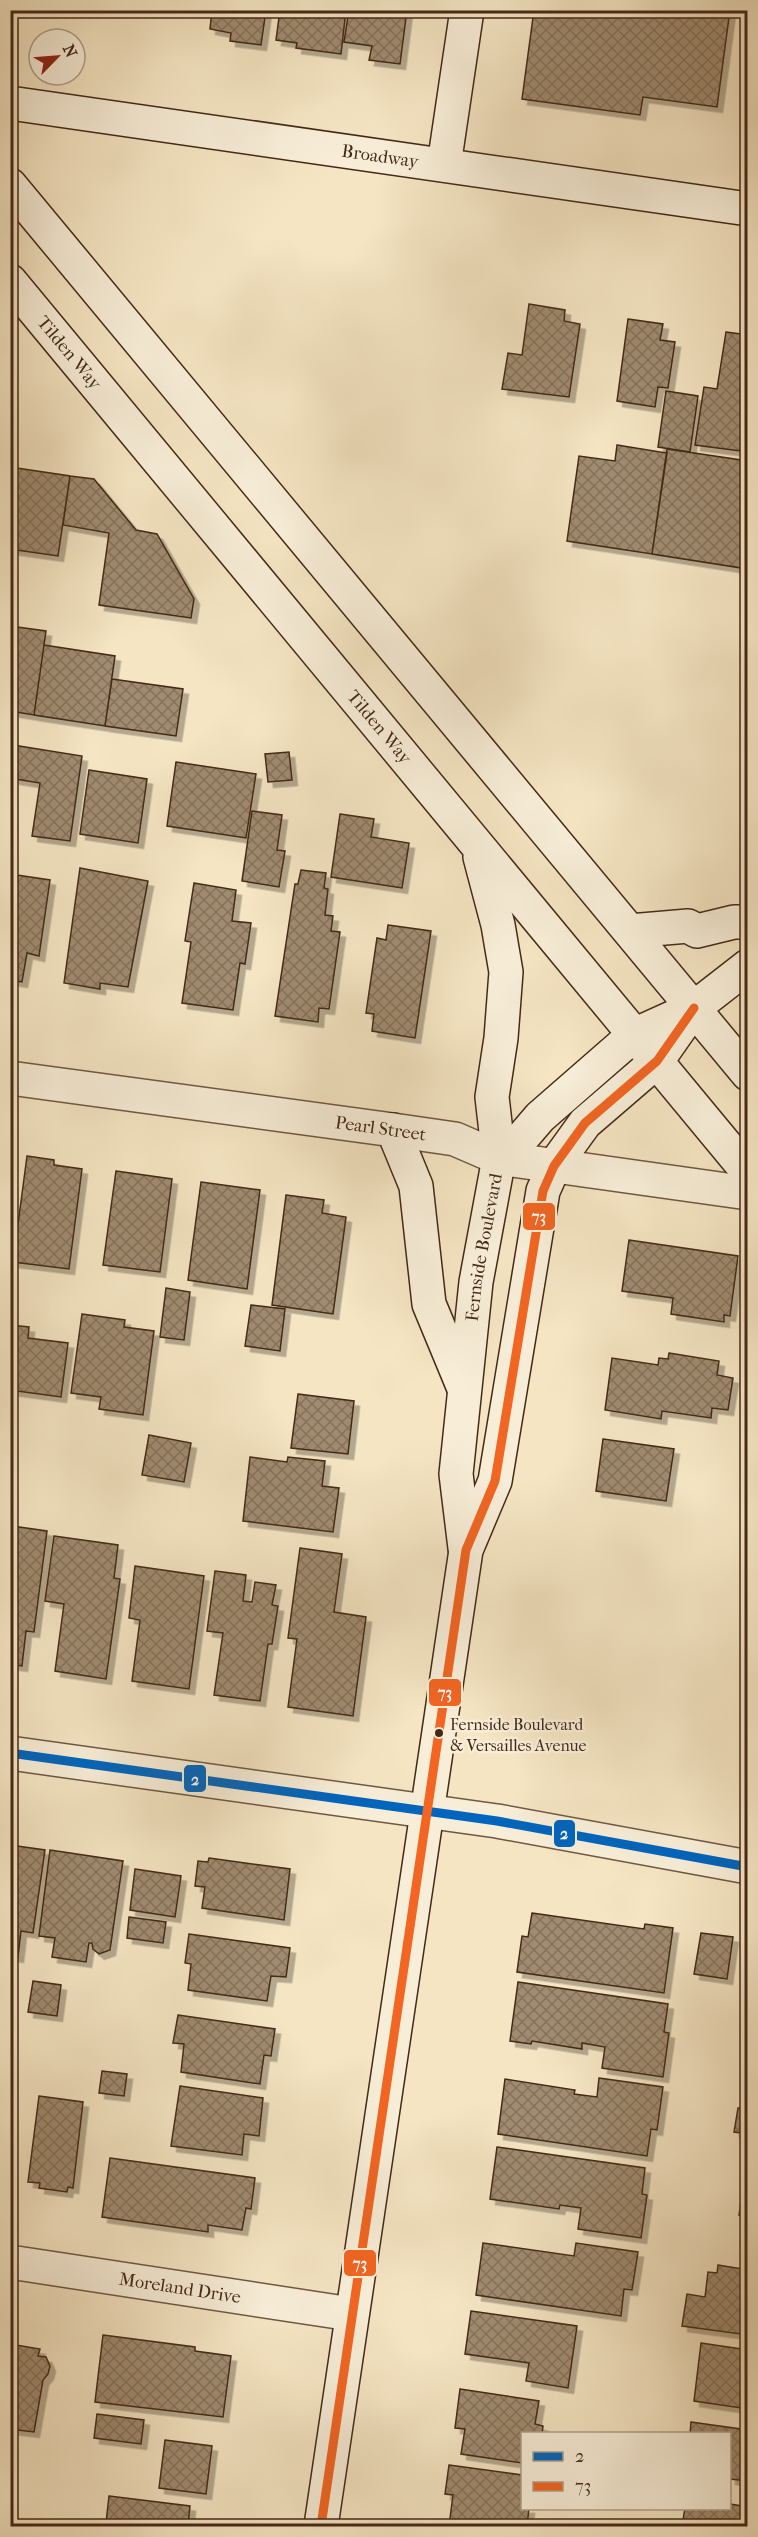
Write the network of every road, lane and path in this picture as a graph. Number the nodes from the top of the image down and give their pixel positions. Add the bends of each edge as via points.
1 (467, 10) edge
2 (10, 103) edge
3 (444, 165) junction
4 (10, 185) edge
5 (747, 209) edge
6 (10, 281) edge
7 (477, 847) junction
8 (747, 922) edge
9 (630, 931) junction
10 (747, 966) edge
11 (694, 1008) junction
12 (634, 1035) junction
13 (657, 1061) junction
14 (747, 1074) edge
15 (10, 1078) edge
16 (393, 1130) junction
17 (499, 1158) junction
18 (554, 1166) junction
19 (747, 1172) edge
20 (747, 1193) edge
21 (464, 1389) junction
22 (466, 1550) junction
23 (10, 1753) edge
24 (425, 1811) junction
25 (747, 1867) edge
26 (10, 2262) edge
27 (351, 2314) junction
28 (321, 2526) edge

1 - 3 main road
2 - 3 main road, Broadway
3 - 5 main road, Broadway
4 - 9 main road
6 - 7 main road, Tilden Way
7 - 12 main road, Tilden Way
7 - 17 main road via 506,972 492,1097
8 - 9 main road via 697,931 688,926
9 - 11 main road
10 - 11 main road
11 - 12 main road, Fernside Boulevard
11 - 13 main road, Fernside Boulevard
11 - 14 main road
12 - 13 main road, Tilden Way
12 - 17 main road, Fernside Boulevard
13 - 18 main road, Fernside Boulevard via 585,1123
13 - 19 main road, Tilden Way
15 - 16 main road, Pearl Street
16 - 17 main road, Pearl Street via 454,1140
16 - 21 main road via 416,1186 429,1304
17 - 18 main road, Pearl Street
17 - 21 main road, Fernside Boulevard via 476,1282
18 - 20 main road, Pearl Street
18 - 22 main road, Fernside Boulevard via 543,1191 495,1481
21 - 22 main road, Fernside Boulevard via 456,1474
22 - 24 main road, Fernside Boulevard
23 - 24 main road
24 - 25 main road
24 - 27 main road, Fernside Boulevard
26 - 27 main road, Moreland Drive
27 - 28 main road, Fernside Boulevard

